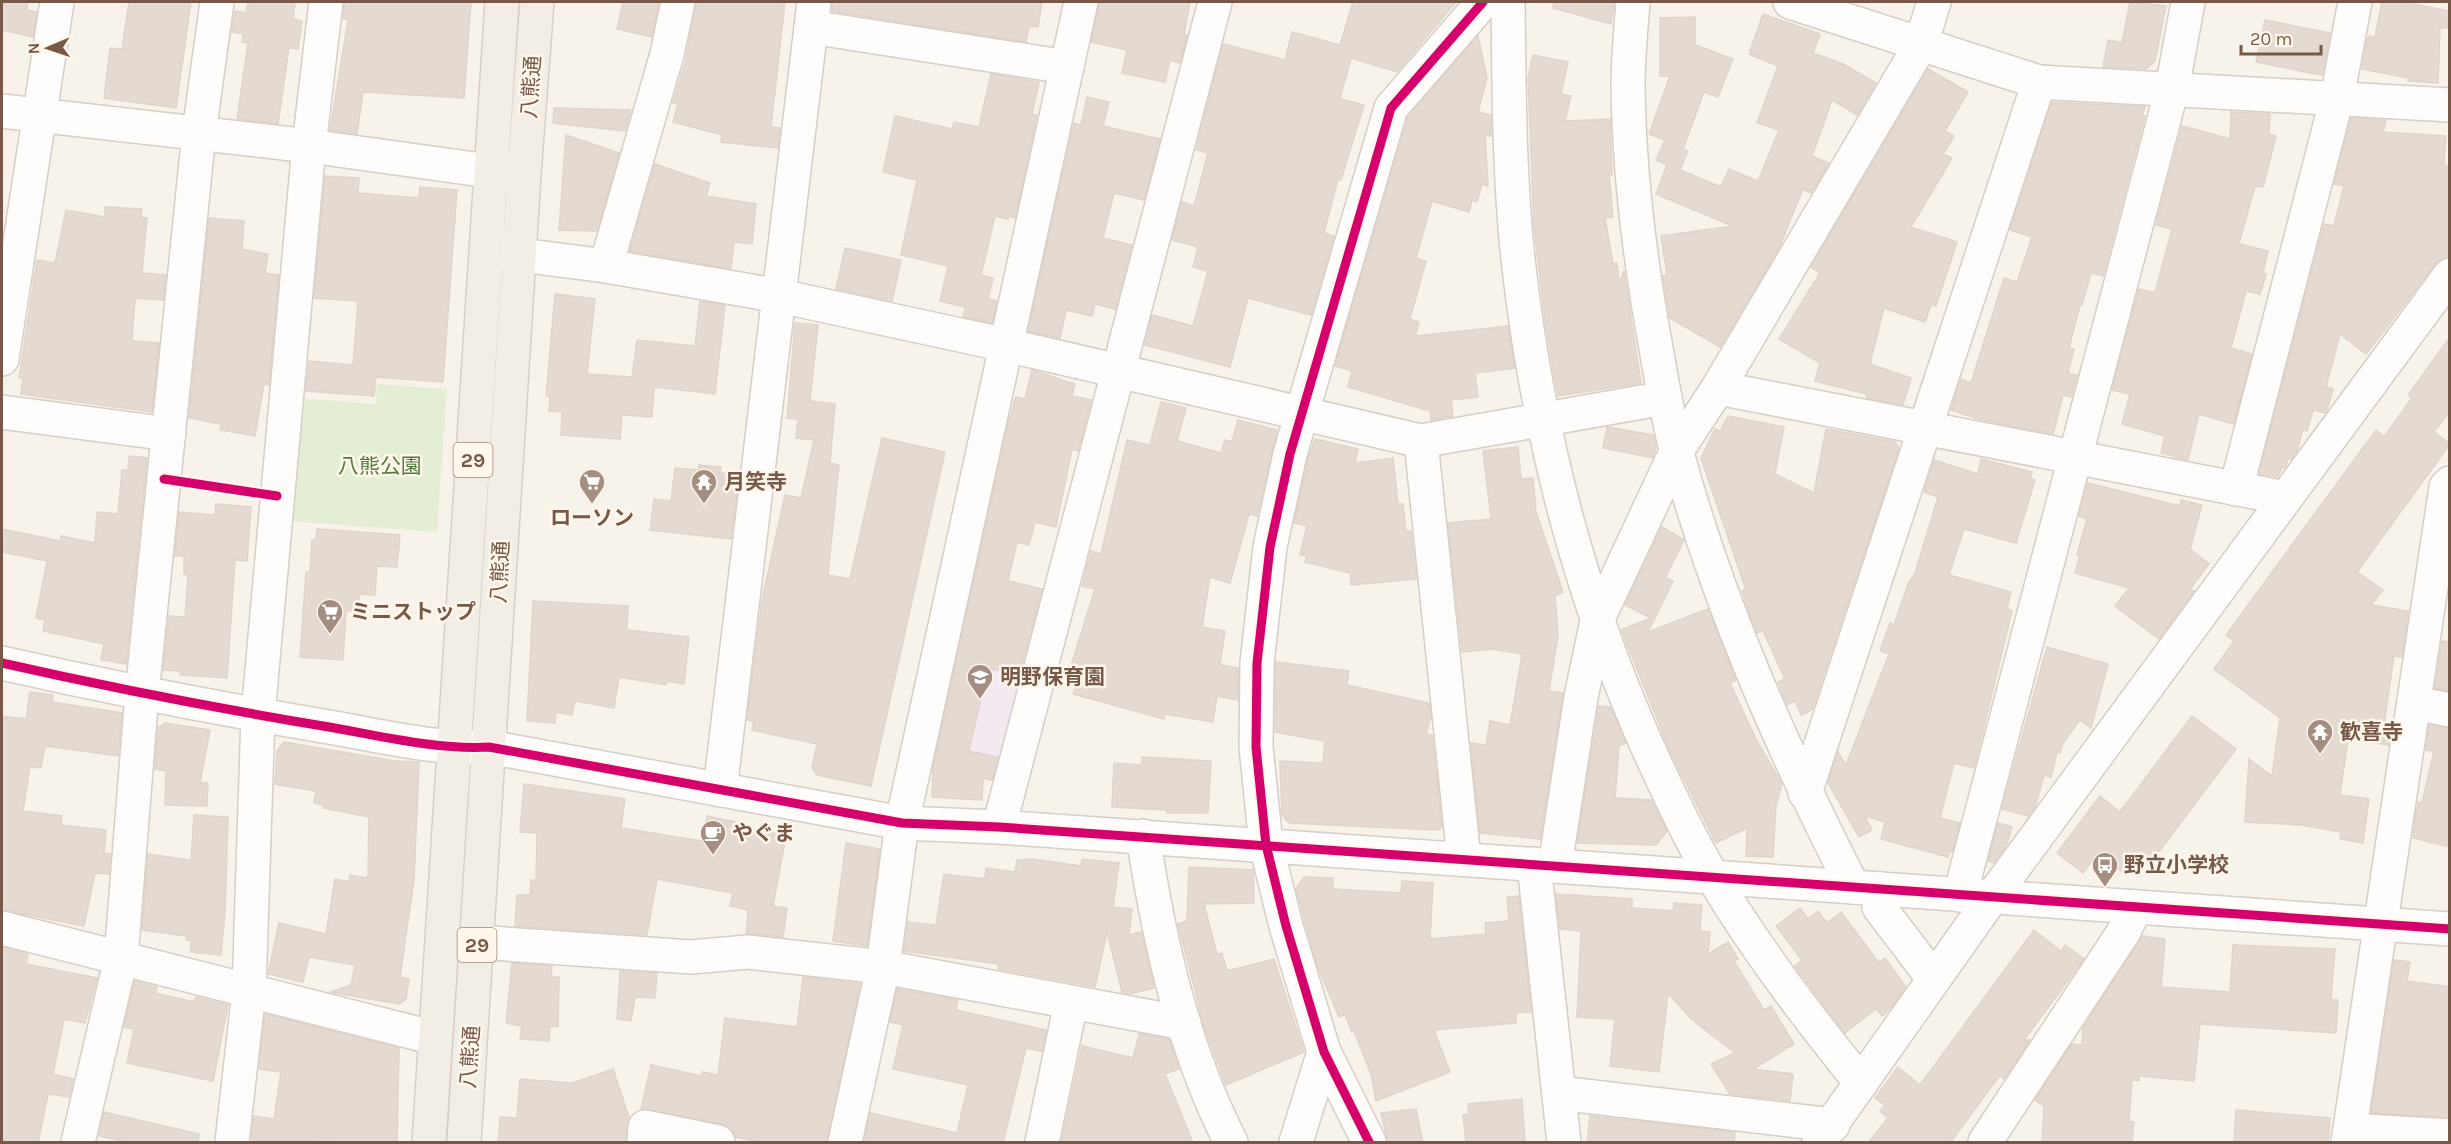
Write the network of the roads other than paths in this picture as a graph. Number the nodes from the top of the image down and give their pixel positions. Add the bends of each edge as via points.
1 (57, 2) edge
2 (217, 2) edge
3 (326, 2) edge
4 (502, 2) edge
5 (537, 2) edge
6 (678, 2) edge
7 (1081, 2) edge
8 (1215, 2) edge
9 (1483, 2) edge
10 (1508, 2) edge
11 (1633, 2) edge
12 (1790, 2) edge
13 (1934, 2) edge
14 (2188, 2) edge
15 (2355, 2) edge
16 (812, 14) edge
17 (1921, 44) junction
18 (1066, 67) junction
19 (2039, 82) junction
20 (2172, 89) junction
21 (2337, 98) junction
22 (2450, 105) edge
23 (2, 111) edge
24 (41, 115) junction
25 (200, 133) junction
26 (309, 146) junction
27 (490, 171) junction
28 (524, 176) junction
29 (486, 250) junction
30 (519, 252) junction
31 (606, 266) junction
32 (2450, 275) edge
33 (780, 296) junction
34 (2439, 312) edge
35 (1006, 345) junction
36 (2, 359) edge
37 (1117, 370) junction
38 (1718, 388) junction
39 (1665, 398) junction
40 (2, 412) edge
41 (1303, 413) junction
42 (1542, 420) junction
43 (1925, 428) junction
44 (169, 434) junction
45 (1421, 441) junction
46 (1677, 452) junction
47 (2075, 457) junction
48 (2450, 483) edge
49 (2236, 489) junction
50 (2285, 498) junction
51 (1597, 621) junction
52 (2, 663) edge
53 (142, 694) junction
54 (2414, 703) junction
55 (2450, 710) edge
56 (258, 715) junction
57 (489, 747) junction
58 (455, 749) junction
59 (720, 789) junction
60 (1804, 793) junction
61 (902, 823) junction
62 (999, 826) junction
63 (1143, 836) junction
64 (1266, 845) junction
65 (1464, 859) junction
66 (1544, 865) junction
67 (1713, 877) junction
68 (1866, 888) junction
69 (1976, 896) junction
70 (2136, 907) junction
71 (2381, 924) junction
72 (2, 928) edge
73 (2450, 929) edge
74 (477, 942) junction
75 (122, 958) junction
76 (883, 967) junction
77 (1933, 978) junction
78 (249, 991) junction
79 (1071, 1003) junction
80 (1184, 1023) junction
81 (435, 1038) junction
82 (1324, 1052) junction
83 (1861, 1083) junction
84 (1559, 1093) junction
85 (1826, 1134) edge
86 (2349, 1136) edge
87 (2450, 1136) edge
88 (78, 1143) edge
89 (232, 1143) edge
90 (429, 1143) edge
91 (464, 1143) edge
92 (644, 1143) edge
93 (718, 1143) edge
94 (845, 1143) edge
95 (1042, 1143) edge
96 (1231, 1143) edge
97 (1296, 1143) edge
98 (1369, 1143) edge
99 (1564, 1143) edge
100 (1985, 1143) edge

1 - 24 street
2 - 25 street
3 - 26 street
4 - 27 main road, 八熊通 / 29
5 - 28 main road, 八熊通 / 29
6 - 31 street via 667,54
7 - 18 street
8 - 37 street
9 - 41 street via 1391,108
10 - 42 street via 1518,259
11 - 39 street via 1628,84 1633,190
12 - 17 street
13 - 17 street
14 - 20 street
15 - 21 street
16 - 18 street
16 - 33 street
17 - 19 street
17 - 38 street
18 - 35 street
19 - 20 street
19 - 43 street
20 - 21 street
20 - 47 street
21 - 22 street
21 - 49 street
23 - 24 street
24 - 25 street
24 - 36 street
25 - 26 street
25 - 44 street
26 - 27 street
26 - 56 street
27 - 28 street
27 - 29 main road, 八熊通 / 29
28 - 30 main road, 八熊通 / 29
29 - 30 street
29 - 58 main road, 八熊通 / 29
30 - 31 street
30 - 57 main road, 八熊通 / 29
31 - 33 street
32 - 34 street
33 - 35 street
33 - 59 street
34 - 50 street
35 - 37 street
35 - 61 street
37 - 41 street
37 - 62 street
38 - 43 street
38 - 46 street
39 - 42 street
39 - 46 street
40 - 44 street
41 - 45 street
41 - 64 street via 1270,547 1257,663 1256,747
42 - 45 street
42 - 51 street
43 - 47 street
43 - 60 street
44 - 53 street
45 - 65 street
46 - 51 street
46 - 60 street via 1711,566
47 - 49 street
47 - 69 street
48 - 54 street via 2446,487
49 - 50 street
50 - 69 street
51 - 66 street
51 - 67 street via 1633,715
52 - 53 street
53 - 56 street
53 - 75 street
54 - 55 street
54 - 71 street
56 - 58 street
56 - 78 street
57 - 58 street
57 - 59 street
57 - 74 main road, 八熊通 / 29
58 - 81 main road, 八熊通 / 29
59 - 61 street
60 - 68 street
61 - 62 street
61 - 76 street
62 - 63 street
63 - 64 street
63 - 80 street via 1153,900
64 - 65 street
64 - 82 street
65 - 66 street
66 - 67 street
66 - 84 street
67 - 68 street
67 - 83 street via 1775,975
68 - 69 street
68 - 77 street
69 - 70 street
69 - 77 street
70 - 71 street
70 - 100 street via 2123,933
71 - 73 street
71 - 86 street
72 - 75 street
74 - 76 street via 690,957 748,952
74 - 91 main road, 八熊通 / 29
75 - 78 street
75 - 88 street
76 - 79 street
76 - 94 street
77 - 83 street
78 - 81 street
78 - 89 street
79 - 80 street
79 - 95 street
80 - 96 street via 1217,1116
81 - 90 main road, 八熊通 / 29
82 - 97 street
82 - 98 street
83 - 85 street
84 - 85 street
84 - 99 street
86 - 87 street
92 - 93 street via 645,1126

